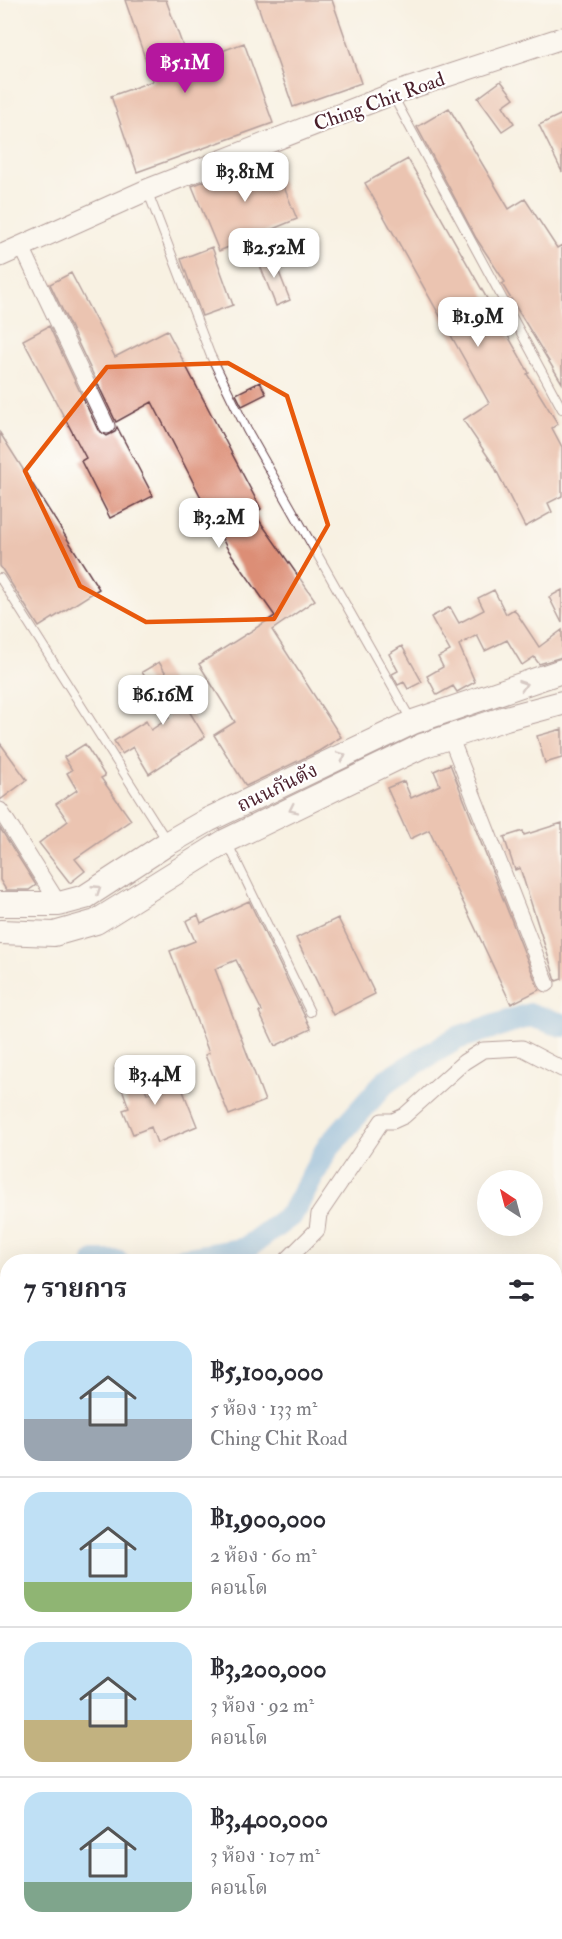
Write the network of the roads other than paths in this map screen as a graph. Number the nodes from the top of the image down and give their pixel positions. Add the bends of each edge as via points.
1 (562, 39) edge
2 (392, 94) junction
3 (147, 190) junction
4 (21, 245) junction
5 (0, 256) edge
6 (562, 409) edge
7 (107, 426) dead end
8 (0, 578) edge
9 (562, 672) edge
10 (476, 701) junction
11 (562, 704) edge
12 (413, 722) junction
13 (483, 726) junction
14 (450, 736) junction
15 (256, 797) junction
16 (0, 810) edge
17 (268, 821) junction
18 (226, 841) junction
19 (168, 843) junction
20 (0, 904) edge
21 (59, 904) junction
22 (31, 905) junction
23 (0, 932) edge
24 (29, 933) junction
25 (547, 984) dead end
26 (310, 1012) dead end
27 (562, 1069) edge
28 (293, 1254) edge

1 - 2 street, Ching Chit Road
2 - 3 street, Ching Chit Road
2 - 6 lane
3 - 4 street, Ching Chit Road
3 - 12 lane via 210,354 247,430
4 - 5 street, Ching Chit Road
4 - 7 street
8 - 19 lane
10 -> 9 main road, ถนนกันตัง
10 - 12 main road, ถนนกันตัง
10 - 13 main road
11 - 13 main road, ถนนกันตัง
15 -> 12 main road, ถนนกันตัง
13 - 14 main road, ถนนกันตัง
14 -> 17 main road, ถนนกันตัง
14 - 25 street
15 - 17 main road
15 - 19 main road, ถนนกันตัง
16 - 21 street
17 - 18 main road, ถนนกันตัง
18 - 24 main road, ถนนกันตัง via 96,922 54,934
18 - 26 lane
21 -> 19 main road, ถนนกันตัง via 85,897
20 - 22 main road, ถนนกันตัง
21 - 22 main road, ถนนกันตัง
22 - 24 main road
23 - 24 main road, ถนนกันตัง
27 - 28 street via 522,1048 483,1050 464,1062 404,1116 382,1121 319,1214 317,1230

